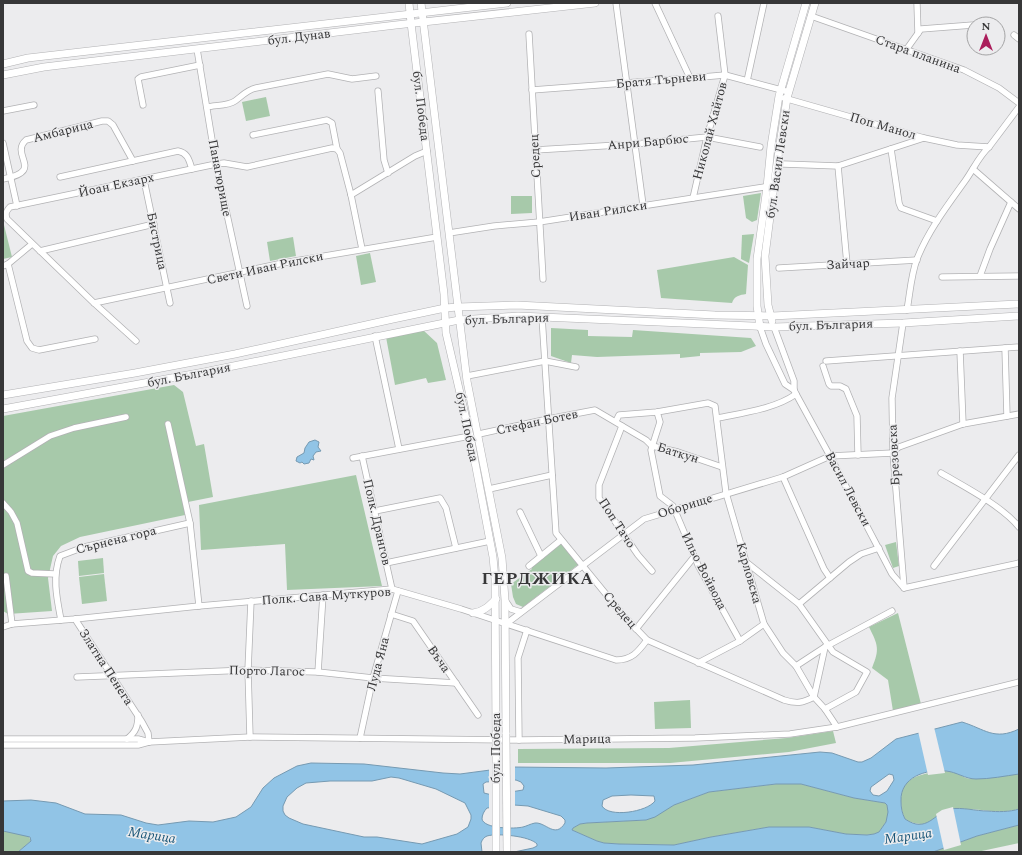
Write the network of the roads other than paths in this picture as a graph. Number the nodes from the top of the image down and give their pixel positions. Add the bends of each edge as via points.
1 (409, 3) edge
2 (421, 3) edge
3 (507, 3) edge
4 (595, 3) edge
5 (616, 3) edge
6 (655, 3) edge
7 (764, 3) edge
8 (806, 3) edge
9 (815, 3) edge
10 (917, 3) edge
11 (422, 13) junction
12 (410, 14) junction
13 (718, 16) dead end
14 (811, 16) junction
15 (423, 22) junction
16 (411, 23) junction
17 (966, 26) edge
18 (918, 33) junction
19 (529, 34) dead end
20 (197, 49) junction
21 (906, 50) junction
22 (3, 64) edge
23 (200, 66) junction
24 (725, 74) junction
25 (3, 75) edge
26 (376, 76) dead end
27 (690, 78) junction
28 (747, 81) junction
29 (628, 83) junction
30 (532, 90) junction
31 (378, 91) dead end
32 (779, 93) junction
33 (788, 95) junction
34 (1019, 102) edge
35 (34, 105) dead end
36 (143, 105) dead end
37 (207, 106) junction
38 (1018, 110) edge
39 (3, 111) edge
40 (253, 135) dead end
41 (707, 137) junction
42 (924, 138) junction
43 (3, 143) edge
44 (635, 144) junction
45 (760, 147) dead end
46 (989, 147) junction
47 (337, 149) junction
48 (891, 149) junction
49 (535, 150) junction
50 (426, 152) junction
51 (134, 161) junction
52 (216, 164) junction
53 (783, 164) dead end
54 (838, 166) junction
55 (192, 169) junction
56 (973, 169) junction
57 (388, 173) junction
58 (60, 177) dead end
59 (10, 178) junction
60 (3, 179) edge
61 (144, 180) junction
62 (771, 186) junction
63 (351, 195) junction
64 (693, 198) junction
65 (1011, 202) junction
66 (643, 205) junction
67 (17, 206) junction
68 (1019, 209) edge
69 (937, 221) junction
70 (539, 222) junction
71 (154, 224) junction
72 (449, 233) junction
73 (437, 238) junction
74 (32, 244) junction
75 (362, 249) junction
76 (40, 251) junction
77 (917, 260) junction
78 (847, 264) junction
79 (6, 265) edge
80 (779, 268) dead end
81 (240, 272) junction
82 (980, 276) junction
83 (1019, 276) edge
84 (942, 277) dead end
85 (543, 279) dead end
86 (167, 288) junction
87 (94, 303) junction
88 (170, 303) dead end
89 (1019, 304) edge
90 (247, 306) dead end
91 (458, 307) junction
92 (445, 308) junction
93 (907, 310) junction
94 (758, 316) junction
95 (772, 316) junction
96 (1019, 316) edge
97 (542, 317) junction
98 (460, 320) junction
99 (446, 322) junction
100 (903, 323) junction
101 (760, 327) junction
102 (774, 328) junction
103 (375, 336) junction
104 (95, 339) dead end
105 (136, 341) dead end
106 (1019, 347) edge
107 (1004, 348) junction
108 (960, 351) junction
109 (898, 356) junction
110 (545, 361) junction
111 (576, 367) dead end
112 (467, 376) junction
113 (795, 392) junction
114 (3, 396) edge
115 (3, 409) edge
116 (595, 410) joint
117 (657, 412) junction
118 (1019, 414) edge
119 (1007, 416) junction
120 (126, 417) dead end
121 (718, 418) junction
122 (548, 419) junction
123 (616, 421) junction
124 (168, 424) dead end
125 (963, 424) junction
126 (622, 426) junction
127 (479, 434) junction
128 (470, 436) junction
129 (652, 446) junction
130 (399, 449) junction
131 (893, 452) junction
132 (858, 455) junction
133 (1019, 455) edge
134 (362, 456) junction
135 (830, 456) junction
136 (353, 458) dead end
137 (3, 464) edge
138 (722, 467) junction
139 (941, 473) dead end
140 (552, 475) junction
141 (783, 477) junction
142 (489, 489) junction
143 (726, 493) junction
144 (985, 499) junction
145 (3, 503) edge
146 (375, 510) junction
147 (675, 510) junction
148 (520, 512) dead end
149 (1017, 520) edge
150 (190, 523) junction
151 (1019, 527) edge
152 (624, 534) junction
153 (560, 540) junction
154 (490, 541) junction
155 (456, 548) junction
156 (879, 548) junction
157 (541, 556) junction
158 (694, 557) junction
159 (746, 562) junction
160 (386, 563) junction
161 (1019, 563) edge
162 (582, 565) junction
163 (529, 566) dead end
164 (934, 566) dead end
165 (652, 572) dead end
166 (55, 574) junction
167 (6, 576) dead end
168 (830, 578) junction
169 (904, 588) junction
170 (395, 590) junction
171 (323, 595) junction
172 (496, 599) junction
173 (505, 600) junction
174 (251, 601) junction
175 (799, 604) junction
176 (199, 606) junction
177 (892, 611) dead end
178 (521, 612) junction
179 (473, 613) junction
180 (392, 614) junction
181 (75, 619) junction
182 (3, 620) edge
183 (61, 620) junction
184 (496, 621) junction
185 (12, 624) junction
186 (506, 624) junction
187 (764, 624) junction
188 (3, 627) edge
189 (636, 629) junction
190 (527, 630) junction
191 (647, 640) junction
192 (740, 641) junction
193 (827, 646) junction
194 (698, 663) junction
195 (796, 666) junction
196 (248, 670) junction
197 (318, 672) junction
198 (112, 675) junction
199 (77, 677) dead end
200 (373, 678) junction
201 (1019, 682) edge
202 (456, 683) junction
203 (814, 697) junction
204 (824, 708) junction
205 (138, 714) junction
206 (478, 715) dead end
207 (837, 727) junction
208 (250, 737) junction
209 (360, 738) junction
210 (3, 739) edge
211 (127, 739) junction
212 (519, 740) junction
213 (149, 742) junction
214 (3, 745) edge
215 (496, 852) edge
216 (507, 852) edge

1 - 12 main road, бул. Победа
2 - 11 main road, бул. Победа
3 - 11 main road, бул. Дунав
4 - 15 main road, бул. Дунав
5 - 29 street
6 - 27 street
7 - 28 street
8 - 32 main road, бул. Васил Левски
9 - 14 main road, бул. Васил Левски
10 - 18 street
11 - 12 main road, бул. Дунав
11 - 15 main road, бул. Победа
12 - 16 main road, бул. Победа
12 - 22 main road, бул. Дунав via 35,58
13 - 24 street, Николай Хайтов
14 - 21 street, Стара планина
14 - 33 main road, бул. Васил Левски
15 - 16 main road, бул. Дунав
15 - 72 main road, бул. Победа
16 - 20 main road, бул. Дунав
16 - 50 main road, бул. Победа
17 - 18 street via 921,29
18 - 21 street
19 - 30 street, Средец
20 - 23 street, Панагюрище
20 - 25 main road, бул. Дунав via 44,67
21 - 34 street, Стара планина via 964,70 999,88
23 - 36 street via 141,77 138,80
23 - 37 street, Панагюрище
24 - 27 street, Братя Търневи
24 - 28 street, Братя Търневи
24 - 41 street, Николай Хайтов
26 - 37 street via 352,79 328,74 250,89 234,102
27 - 29 street, Братя Търневи
28 - 32 street, Братя Търневи
29 - 30 street, Братя Търневи
29 - 44 street
30 - 49 street, Средец
31 - 57 street via 384,160
32 - 33 street, Поп Манол
32 - 62 main road, бул. Васил Левски via 771,146
33 - 42 street, Поп Манол
33 - 62 main road, бул. Васил Левски
35 - 39 street
37 - 52 street, Панагюрище
38 - 46 street
40 - 47 street via 327,120 332,123
41 - 44 street, Анри Барбюс
41 - 45 street, Анри Барбюс
41 - 64 street, Николай Хайтов
42 - 46 street, Поп Манол via 957,145
42 - 48 street
43 - 59 street
44 - 49 street, Анри Барбюс
44 - 66 street
46 - 56 street
47 - 52 street, Йоан Екзарх via 247,167
47 - 63 street
48 - 54 street
48 - 69 street via 901,208
49 - 70 street, Средец
50 - 57 street
50 - 73 main road, бул. Победа
51 - 55 street via 184,152
51 - 58 street
51 - 59 street, Амбарица via 113,125 108,121 102,121 26,140 22,143 21,149 24,171
52 - 55 street, Йоан Екзарх
52 - 81 street, Панагюрище
53 - 54 street
54 - 78 street
55 - 61 street, Йоан Екзарх
56 - 65 street
56 - 69 street
57 - 63 street
59 - 60 street, Амбарица
59 - 67 street
61 - 67 street, Йоан Екзарх
61 - 71 street, Бистрица
62 - 64 street, Иван Рилски
62 - 94 main road, бул. Васил Левски via 757,259
62 - 95 main road, бул. Васил Левски via 765,256 768,305
63 - 75 street
64 - 66 street, Иван Рилски
65 - 68 street
65 - 82 street
66 - 70 street, Иван Рилски
67 - 74 street via 7,210 7,219
69 - 77 street
70 - 72 street, Иван Рилски
70 - 85 street, Средец
71 - 76 street
71 - 86 street, Бистрица
72 - 91 main road, бул. Победа
73 - 75 street, Свети Иван Рилски
73 - 92 main road, бул. Победа
74 - 76 street
74 - 79 street
75 - 81 street, Свети Иван Рилски
76 - 87 street
77 - 78 street, Зайчар
77 - 93 street
78 - 80 street, Зайчар
79 - 104 street via 27,341 32,348 39,350
81 - 86 street, Свети Иван Рилски
81 - 90 street, Панагюрище
82 - 83 street
82 - 84 street
86 - 87 street, Свети Иван Рилски
86 - 88 street, Бистрица
87 - 105 street
89 - 93 main road, бул. България
91 - 92 main road, бул. България
91 - 94 main road, бул. България via 517,305
91 - 98 main road, бул. Победа
92 - 99 main road, бул. Победа
92 - 114 main road, бул. България via 235,354
93 - 95 main road, бул. България
94 - 95 main road, бул. България
94 - 101 main road, бул. Васил Левски
95 - 102 main road, бул. Васил Левски
96 - 100 main road, бул. България
97 - 98 main road, бул. България
97 - 101 main road, бул. България
97 - 110 street, Средец
98 - 99 main road, бул. България
98 - 112 main road, бул. Победа
99 - 103 main road, бул. България
99 - 128 main road, бул. Победа via 446,332
100 - 102 main road, бул. България
100 - 109 street, Брезовска
101 - 102 main road, бул. България
101 - 113 street, Васил Левски via 785,384
102 - 113 street, Васил Левски via 794,381
103 - 115 main road, бул. България via 210,371
103 - 130 street
106 - 107 street
107 - 108 street
107 - 119 street
108 - 109 street
108 - 125 street
109 - 131 street, Брезовска via 892,398
109 - 132 street via 825,364 829,384 846,389 857,416
110 - 111 street
110 - 112 street
110 - 122 street, Средец
112 - 127 main road, бул. Победа
113 - 121 street via 788,400
113 - 135 street, Васил Левски
116 - 122 street, Стефан Ботев
116 - 123 street, Баткун
117 - 121 street, Карловска via 708,403 715,406
117 - 123 street via 619,415
117 - 129 street, Ильо Войвода via 660,422
118 - 119 street, Оборище
119 - 125 street, Оборище
120 - 137 street via 50,436
121 - 138 street, Карловска
122 - 127 street, Стефан Ботев
122 - 140 street, Средец
123 - 126 street, Баткун
124 - 150 street
125 - 131 street, Оборище via 899,447
126 - 129 street, Баткун
126 - 152 street, Поп Тачо via 599,485 599,498
127 - 142 main road, бул. Победа
128 - 130 street
128 - 154 main road, бул. Победа
129 - 138 street, Баткун
129 - 147 street, Ильо Войвода via 660,496
130 - 134 street
131 - 132 street, Оборище
131 - 169 street, Брезовска
132 - 135 street, Оборище
133 - 144 street
134 - 136 street
134 - 146 street, Полк. Дрангов
135 - 141 street, Оборище
135 - 156 street, Васил Левски
138 - 143 street, Карловска
139 - 144 street
140 - 142 street
140 - 153 street, Средец via 556,533
141 - 143 street, Оборище
141 - 168 street
142 - 173 main road, бул. Победа via 502,558
143 - 147 street, Оборище
143 - 159 street, Карловска
144 - 149 street
144 - 164 street
145 - 166 street via 17,523 28,571
146 - 155 street via 440,498 446,508
146 - 160 street, Полк. Дрангов
147 - 152 street, Оборище via 644,519
147 - 158 street, Ильо Войвода
148 - 157 street
149 - 151 street
150 - 166 street, Сърнена гора via 72,551 60,556
150 - 176 street
152 - 162 street, Оборище
152 - 165 street, Поп Тачо
153 - 157 street
153 - 162 street, Средец
154 - 155 street
154 - 172 main road, бул. Победа
155 - 160 street
156 - 168 street via 861,554
156 - 169 street, Васил Левски via 892,574
157 - 163 street
158 - 189 street
158 - 192 street, Ильо Войвода
159 - 175 street
159 - 187 street, Карловска
160 - 170 street, Полк. Дрангов
161 - 169 street
162 - 178 street, Оборище
162 - 189 street, Средец
166 - 183 street, Сърнена гора
167 - 185 street
168 - 175 street
170 - 171 street, Полк. Сава Муткуров
170 - 179 street, Полк. Сава Муткуров
170 - 180 street, Луда Яна
171 - 174 street, Полк. Сава Муткуров
171 - 197 street
172 - 179 main road via 486,608
172 - 184 main road, бул. Победа
173 - 178 street via 511,609
173 - 186 main road, бул. Победа
174 - 176 street, Полк. Сава Муткуров
174 - 196 street
175 - 193 street
176 - 181 street, Полк. Сава Муткуров
177 - 193 street
178 - 186 street, Оборище
179 - 184 street, Полк. Сава Муткуров
180 - 200 street, Луда Яна
180 - 202 street, Въча via 413,621
181 - 183 street, Полк. Сава Муткуров
181 - 198 street, Златна Пенега
182 - 185 street
183 - 185 street, Полк. Сава Муткуров
184 - 186 street, Полк. Сава Муткуров
184 - 215 main road, бул. Победа, bridge
185 - 188 street
186 - 190 street, Полк. Сава Муткуров
186 - 216 main road, бул. Победа, bridge
187 - 192 street
187 - 195 street, Карловска
189 - 191 street, Средец
190 - 191 street, Полк. Сава Муткуров via 616,660 632,656
190 - 212 street via 518,658
191 - 194 street, Средец
192 - 194 street
193 - 195 street
193 - 203 street
193 - 204 street via 867,672 856,692
194 - 203 street, Средец via 784,700 795,703 805,702
195 - 203 street, Карловска
196 - 197 street, Порто Лагос
196 - 198 street, Порто Лагос
196 - 208 street
197 - 200 street, Порто Лагос
198 - 199 street, Порто Лагос
198 - 205 street, Златна Пенега
200 - 202 street, Порто Лагос
200 - 209 street, Луда Яна
201 - 207 street, Марица
202 - 206 street, Въча
203 - 204 street, Карловска
204 - 207 street, Карловска
205 - 211 street, Златна Пенега via 137,728
205 - 213 street, Златна Пенега
207 - 212 street, Марица via 790,734 694,738
208 - 209 street, Марица
208 - 213 street, Марица
209 - 212 street, Марица
210 - 211 street, Марица
211 - 213 street, Марица
213 - 214 street, Марица via 138,745

